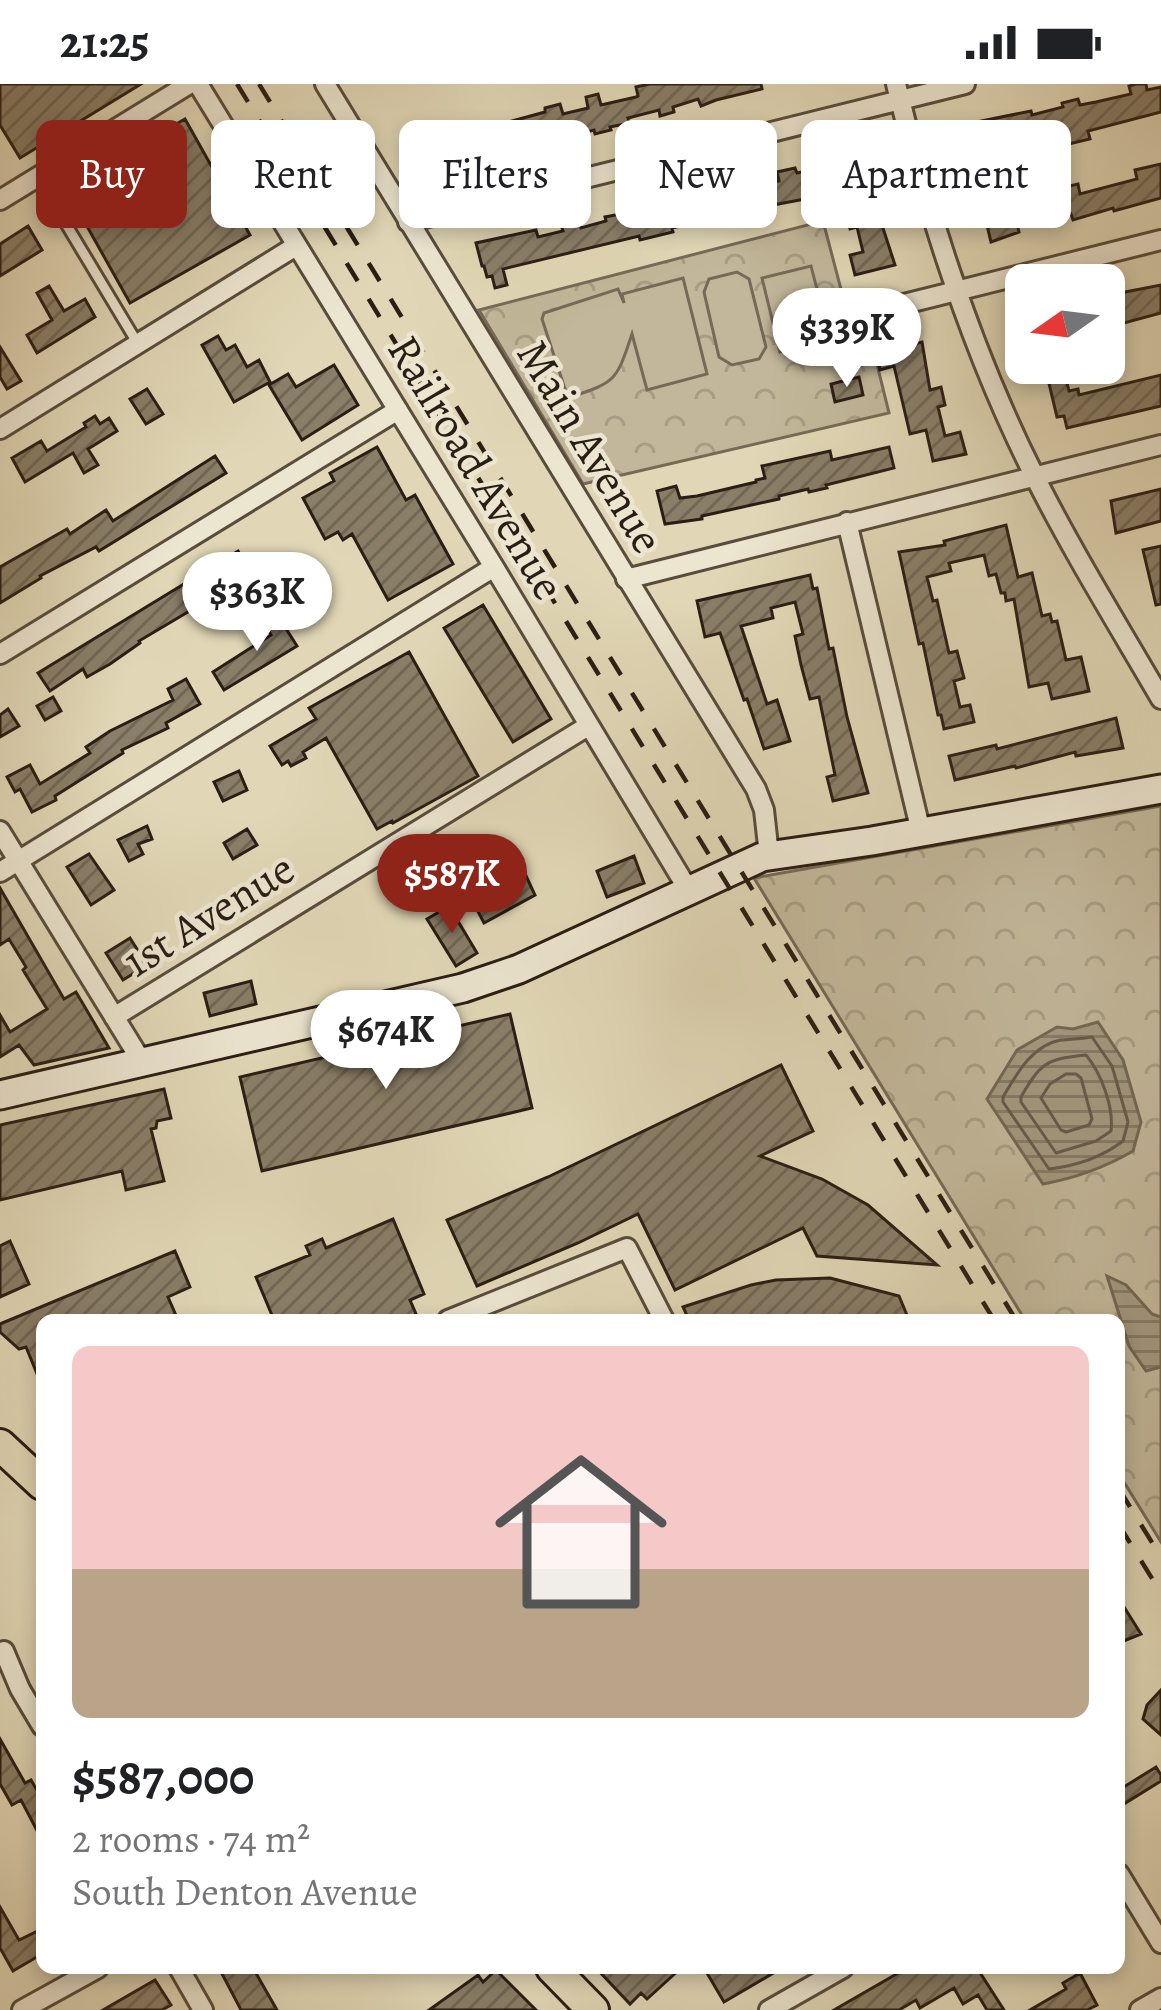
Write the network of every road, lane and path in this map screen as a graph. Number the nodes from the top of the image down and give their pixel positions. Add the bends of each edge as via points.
1 (193, 84) edge
2 (325, 84) edge
3 (965, 84) edge
4 (898, 92) edge
5 (133, 120) edge
6 (591, 173) edge
7 (36, 178) edge
8 (0, 200) edge
9 (399, 207) edge
10 (69, 228) edge
11 (412, 228) edge
12 (1161, 241) edge
13 (296, 246) junction
14 (957, 290) junction
15 (853, 316) dead end
16 (138, 344) junction
17 (398, 410) junction
18 (0, 429) edge
19 (1161, 445) edge
20 (1034, 476) junction
21 (848, 523) junction
22 (494, 567) junction
23 (626, 579) junction
24 (0, 654) edge
25 (1161, 699) edge
26 (588, 726) junction
27 (1161, 789) edge
28 (0, 831) edge
29 (922, 832) junction
30 (769, 855) junction
31 (18, 861) junction
32 (0, 872) edge
33 (688, 891) junction
34 (114, 1017) junction
35 (142, 1062) junction
36 (0, 1095) edge
37 (463, 1314) edge
38 (661, 1314) edge
39 (0, 1444) edge
40 (36, 1478) edge
41 (4, 1652) dead end
42 (36, 1716) edge
43 (1125, 1884) edge
44 (1161, 1943) edge
45 (87, 1974) edge
46 (182, 1974) edge
47 (557, 1974) edge
48 (832, 1974) edge
49 (1161, 1998) edge
50 (22, 2010) edge
51 (203, 2010) edge
52 (593, 2010) edge
53 (769, 2010) edge
54 (1141, 2010) edge

1 - 5 street
1 - 13 street, Railroad Avenue
2 - 9 street, Main Avenue
3 - 4 street
4 - 6 street
4 - 14 street
7 - 8 street
10 - 16 lane
11 - 23 street, Main Avenue
12 - 14 street
13 - 16 street
13 - 17 street, Railroad Avenue
14 - 15 street
14 - 20 street
16 - 18 street
17 - 22 street, Railroad Avenue
17 - 24 street
19 - 20 street
20 - 21 street
20 - 25 street
21 - 23 street
21 - 29 street
22 - 26 street, Railroad Avenue
22 - 31 street
23 - 30 street, Main Avenue via 756,788
26 - 33 street, Railroad Avenue
26 - 34 street, 1st Avenue
27 - 29 street
28 - 31 street
29 - 30 street
30 - 33 street
31 - 32 street
31 - 34 street
33 - 35 street via 506,974
34 - 35 street
35 - 36 street
37 - 38 street via 628,1247
39 - 40 main road
41 - 42 street
43 - 44 street
45 - 50 street
46 - 51 street
47 - 52 main road
48 - 53 street
49 - 54 street

